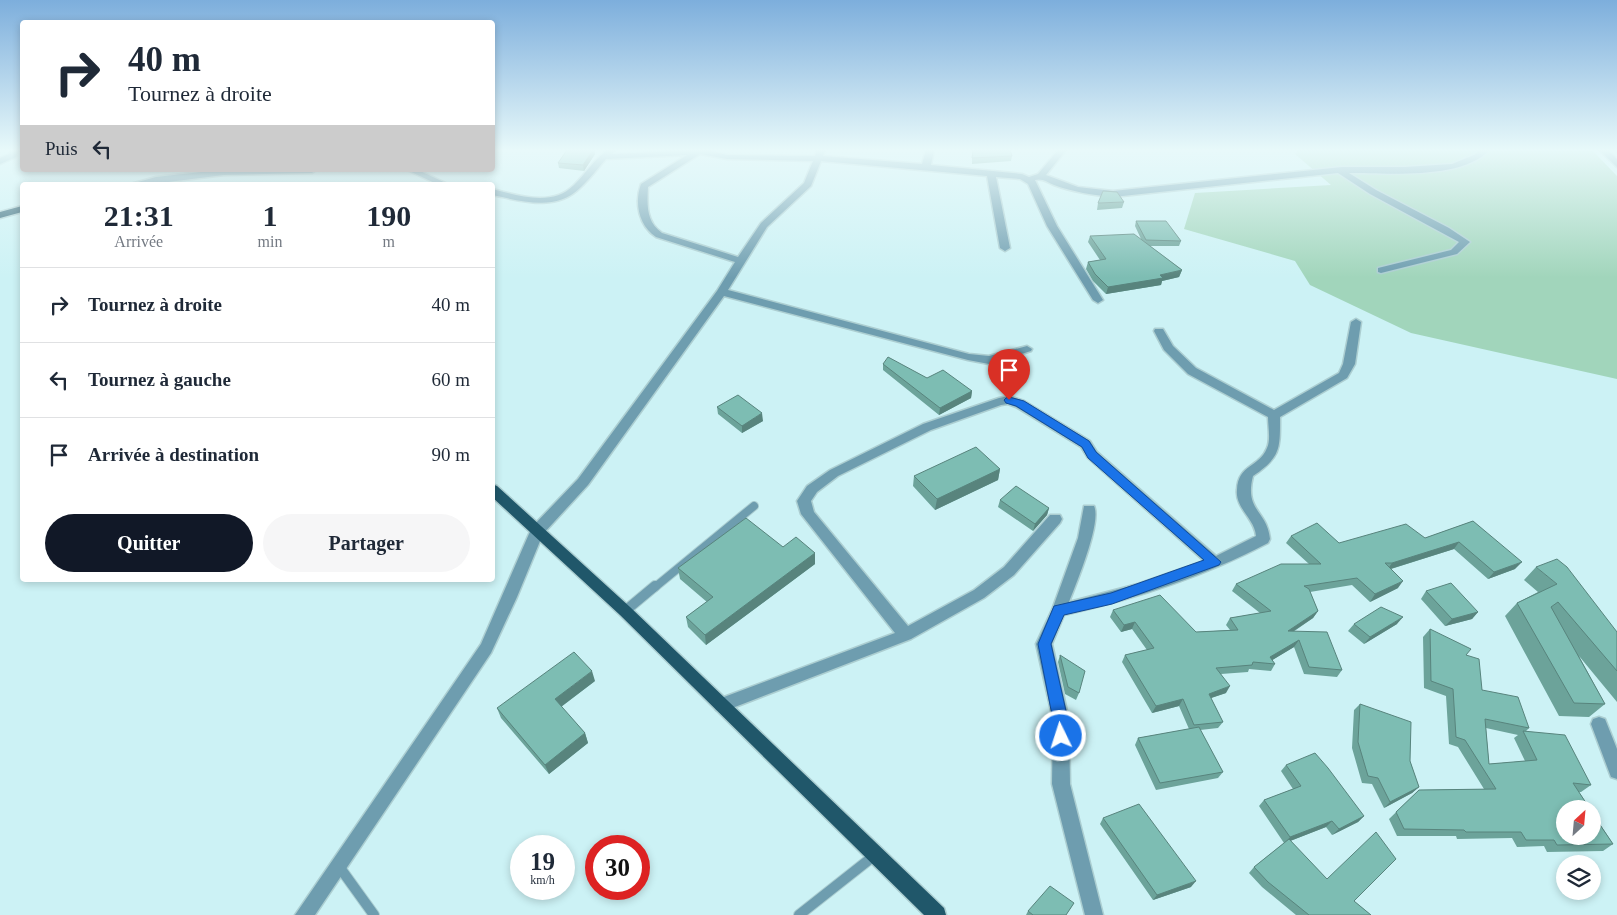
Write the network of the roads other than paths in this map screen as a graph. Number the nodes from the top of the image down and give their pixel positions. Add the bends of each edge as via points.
1 (495, 193) edge
2 (570, 193) edge
3 (644, 193) edge
4 (799, 193) edge
5 (995, 193) edge
6 (1037, 193) edge
7 (1087, 193) edge
8 (1126, 193) edge
9 (1374, 193) edge
10 (20, 210) edge
11 (0, 215) edge
12 (1005, 248) dead end
13 (739, 260) junction
14 (1381, 270) dead end
15 (722, 292) junction
16 (1098, 300) dead end
17 (1356, 322) dead end
18 (1159, 331) dead end
19 (1027, 348) dead end
20 (1274, 415) junction
21 (495, 492) edge
22 (754, 506) dead end
23 (1089, 510) dead end
24 (1055, 519) dead end
25 (537, 531) junction
26 (1214, 562) junction
27 (1059, 610) junction
28 (625, 611) junction
29 (906, 636) junction
30 (722, 705) junction
31 (1599, 724) dead end
32 (1617, 771) edge
33 (875, 855) junction
34 (338, 865) junction
35 (304, 915) edge
36 (374, 915) edge
37 (798, 915) edge
38 (937, 915) edge
39 (1094, 915) edge

1 - 2 street via 542,202
3 - 13 street via 643,215 652,232
4 - 13 street via 764,225
5 - 12 street
6 - 16 street via 1052,226
7 - 8 street
9 - 14 street via 1465,242 1454,252
10 - 11 main road
13 - 15 street
15 - 19 street via 968,357 989,360
15 - 25 street via 583,482
17 - 20 street via 1349,364 1343,375
18 - 20 street via 1168,348 1192,371
20 - 26 street via 1274,448 1262,464 1247,474 1243,492 1248,508 1263,529 1263,538
21 - 25 main road
22 - 28 lane
23 - 27 street via 1086,531
24 - 29 street via 1008,571 979,594
25 - 28 main road
25 - 34 street via 486,648
26 - 27 street via 1112,598
26 - 29 street via 1092,455 1086,444 1020,404 1009,400 999,402 927,427 834,473 812,490 804,501 808,514
27 - 39 street via 1044,644 1061,720 1061,784
28 - 30 main road
29 - 30 street
30 - 33 main road
31 - 32 street
33 - 37 lane
33 - 38 main road
34 - 35 street
34 - 36 lane

